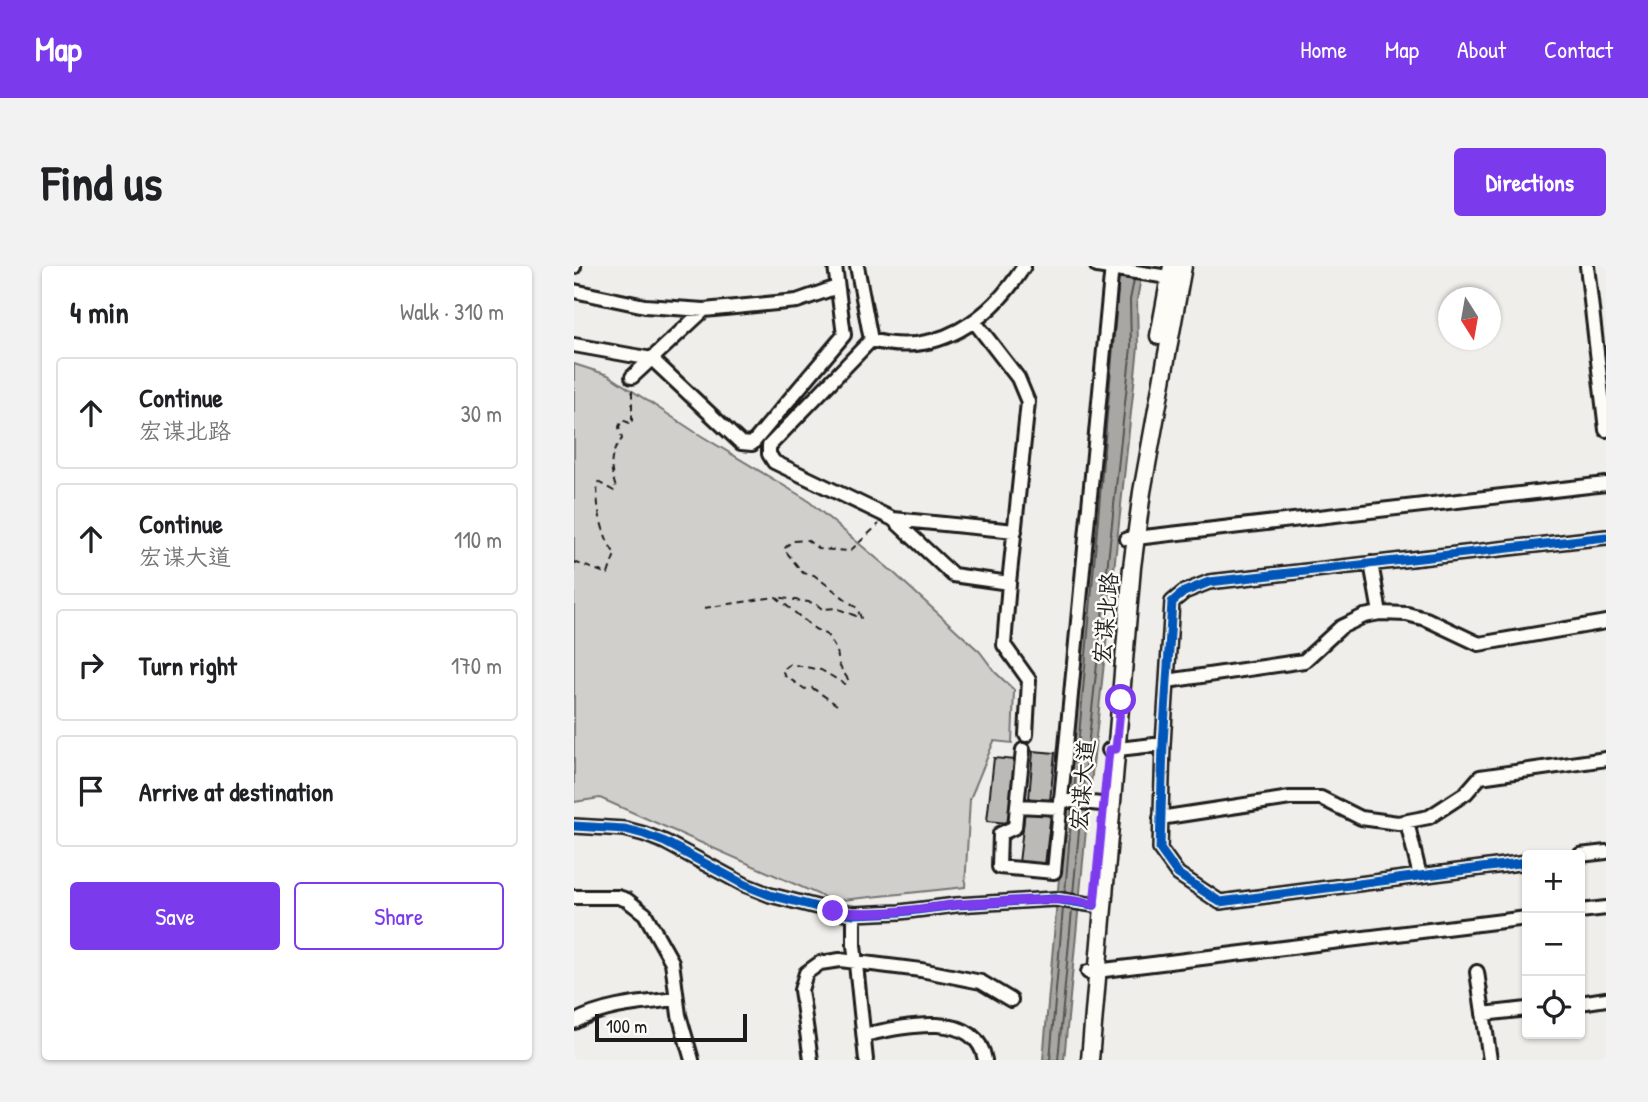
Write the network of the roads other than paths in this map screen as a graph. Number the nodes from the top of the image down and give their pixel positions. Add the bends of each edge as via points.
1 (835, 266) edge
2 (857, 266) edge
3 (1024, 266) edge
4 (1097, 266) edge
5 (1183, 266) edge
6 (1587, 266) edge
7 (1112, 267) edge
8 (1170, 271) edge
9 (837, 287) junction
10 (574, 292) edge
11 (704, 310) junction
12 (974, 321) junction
13 (871, 340) junction
14 (574, 345) edge
15 (652, 359) junction
16 (632, 377) road end
17 (1606, 430) edge
18 (1606, 484) edge
19 (890, 518) junction
20 (1015, 531) junction
21 (1606, 537) edge
22 (1131, 539) junction
23 (1371, 562) junction
24 (1009, 583) junction
25 (1380, 613) junction
26 (1606, 622) edge
27 (1167, 681) junction
28 (1026, 735) dead end
29 (1163, 744) junction
30 (1113, 749) junction
31 (1023, 750) dead end
32 (1606, 759) edge
33 (1059, 804) junction
34 (1108, 804) junction
35 (1017, 806) junction
36 (1160, 818) junction
37 (1406, 822) junction
38 (574, 826) edge
39 (1606, 852) edge
40 (1585, 854) edge
41 (1522, 863) edge
42 (1420, 876) junction
43 (574, 897) edge
44 (1088, 903) junction
45 (1606, 908) edge
46 (1585, 910) edge
47 (855, 914) junction
48 (1522, 919) edge
49 (856, 961) junction
50 (1093, 972) junction
51 (1477, 972) dead end
52 (677, 999) junction
53 (1606, 999) edge
54 (1011, 1000) dead end
55 (1585, 1002) edge
56 (1522, 1010) edge
57 (1483, 1014) junction
58 (574, 1022) edge
59 (864, 1035) junction
60 (692, 1060) edge
61 (811, 1060) edge
62 (866, 1060) edge
63 (985, 1060) edge
64 (1080, 1060) edge
65 (1090, 1060) edge
66 (1490, 1060) edge

1 - 9 street
2 - 13 street
3 - 12 street via 1012,285
4 - 7 street
5 - 22 main road
6 - 17 street
7 - 8 street
7 - 33 street
8 - 22 main road, 宏谋大道
9 - 11 street via 797,301
9 - 15 street via 844,335 752,444 741,443
10 - 11 street via 645,306
11 - 15 street
12 - 13 street via 953,334 907,346
12 - 20 street via 1027,396
13 - 19 street via 768,450 774,462
14 - 15 street
15 - 16 street
18 - 22 street
19 - 20 street
19 - 24 street via 953,575
20 - 24 street
21 - 23 street
22 - 30 main road, 宏谋大道
23 - 25 street
23 - 27 street via 1209,582 1184,592 1172,602
24 - 28 street via 1004,645 1029,680
25 - 26 street via 1426,619 1479,644
25 - 27 street via 1341,627 1304,661
27 - 29 street
29 - 30 street
29 - 36 street
30 - 34 main road, 宏谋大道
31 - 35 street
32 - 37 street via 1480,777 1466,793 1429,817
33 - 34 street
33 - 35 street
33 - 35 street via 1054,872 999,867 1000,834 1015,827
34 - 44 main road, 宏谋大道
34 - 50 main road
36 - 37 street via 1290,798 1321,798 1361,818
36 - 42 street via 1160,849 1178,874 1220,902
37 - 42 street
38 - 47 street via 644,834 770,895
39 - 40 street
41 - 42 street
43 - 52 street via 618,897 637,906 672,961
44 - 47 street via 1055,899
44 - 50 main road, 宏谋大道
45 - 46 street
47 - 49 street
48 - 50 street
49 - 54 street via 981,982
49 - 59 street
49 - 61 street via 820,963 806,973 801,997
50 - 64 main road, 宏谋大道
50 - 65 main road
51 - 57 street
52 - 58 street via 620,1007
52 - 60 street
53 - 55 street
56 - 57 street
57 - 66 street
59 - 62 street
59 - 63 street via 929,1024 951,1026 979,1042

